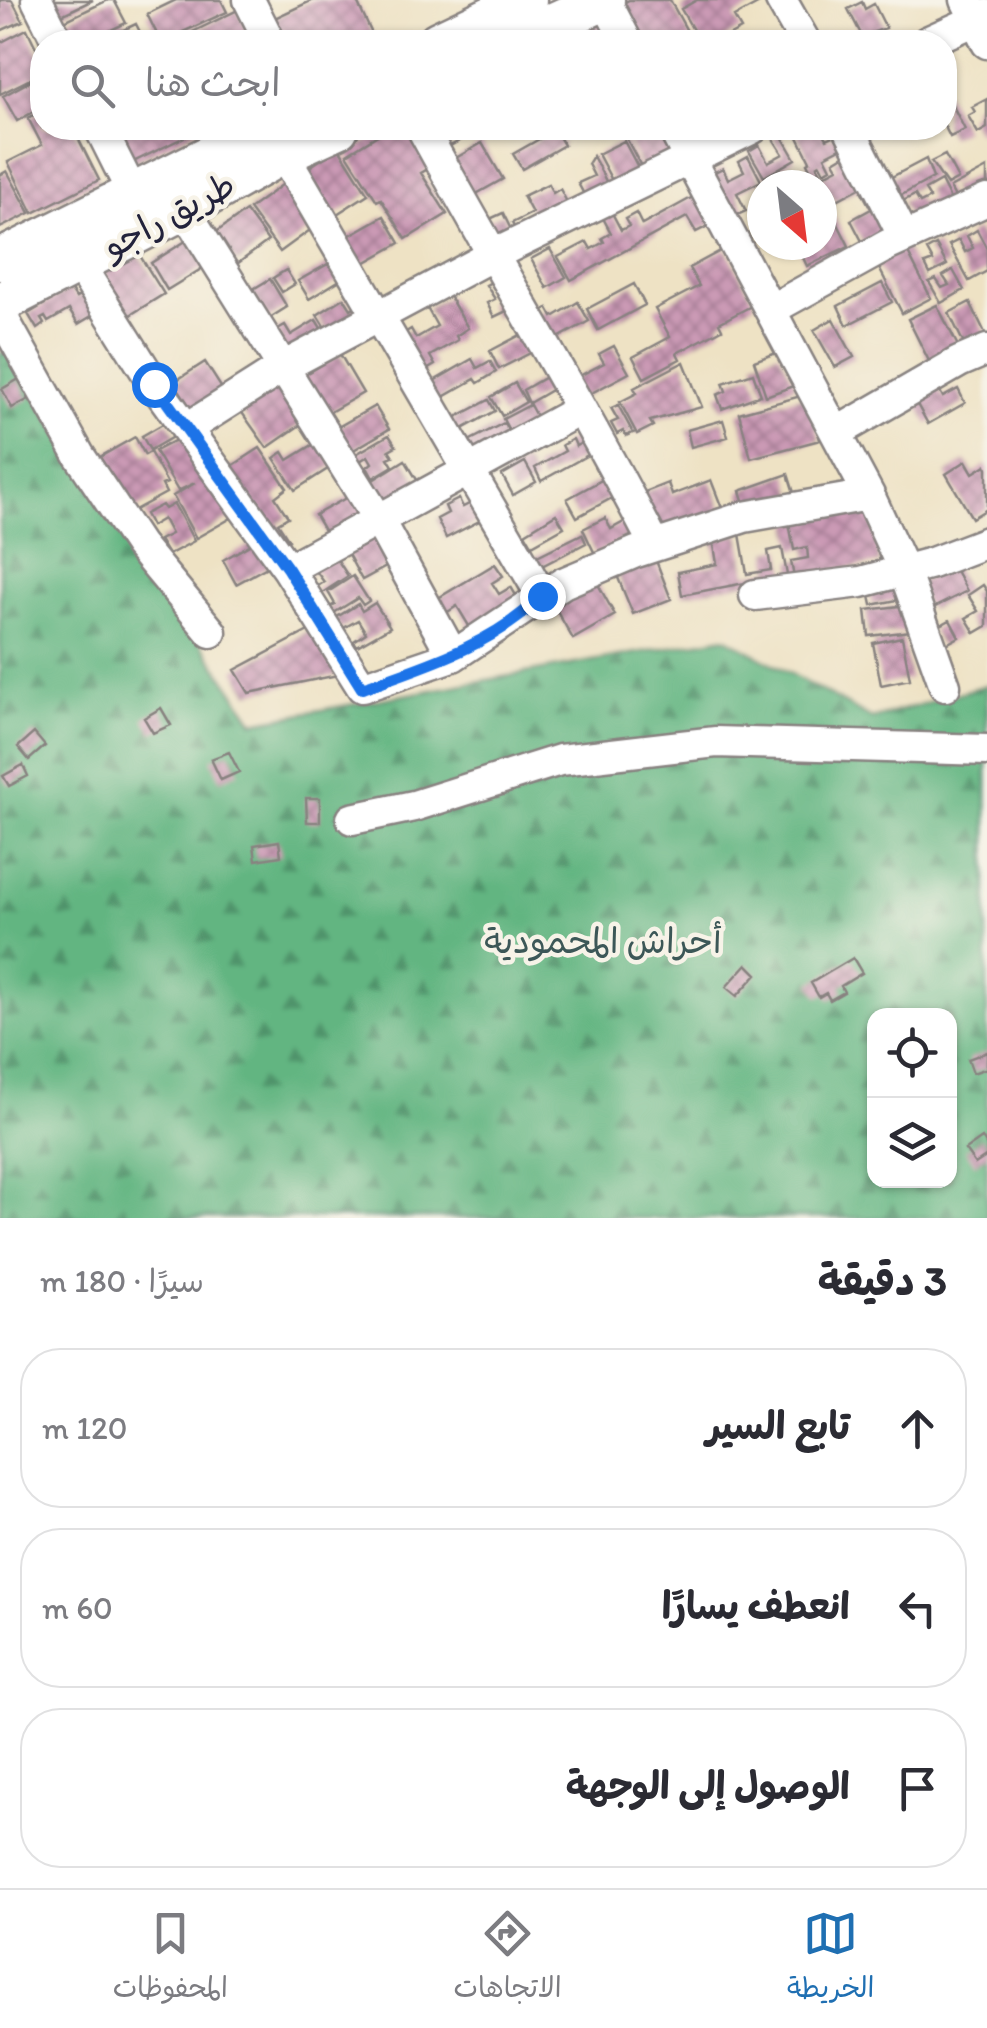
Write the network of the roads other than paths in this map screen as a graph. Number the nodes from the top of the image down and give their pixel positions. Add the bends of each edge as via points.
1 (37, 0) edge
2 (249, 0) edge
3 (526, 0) edge
4 (604, 0) edge
5 (781, 0) edge
6 (979, 20) edge
7 (52, 30) edge
8 (264, 30) edge
9 (463, 30) edge
10 (538, 30) edge
11 (620, 30) edge
12 (797, 30) edge
13 (955, 30) edge
14 (106, 140) edge
15 (274, 140) edge
16 (429, 140) edge
17 (679, 140) edge
18 (730, 140) edge
19 (856, 140) edge
20 (690, 161) junction
21 (133, 194) junction
22 (987, 200) edge
23 (184, 209) junction
24 (904, 237) junction
25 (492, 256) junction
26 (0, 260) edge
27 (78, 263) junction
28 (0, 303) edge
29 (772, 309) junction
30 (0, 313) edge
31 (381, 316) junction
32 (987, 350) edge
33 (286, 366) junction
34 (581, 408) junction
35 (189, 427) junction
36 (836, 433) junction
37 (469, 472) junction
38 (869, 495) junction
39 (378, 518) junction
40 (987, 542) edge
41 (655, 546) junction
42 (288, 569) junction
43 (904, 570) junction
44 (755, 595) dead end
45 (542, 596) junction
46 (211, 632) dead end
47 (453, 656) junction
48 (946, 686) dead end
49 (987, 750) edge
50 (352, 819) dead end

1 - 7 street
2 - 8 street
3 - 9 main road
4 - 10 main road
4 - 11 street
5 - 12 street
6 - 13 street
14 - 21 street
15 - 21 main road, طريق راجو
15 - 23 main road, طريق راجو
15 - 31 street
16 - 25 street
17 - 20 street
18 - 20 street
19 - 24 street
20 - 25 street
20 - 29 street
21 - 26 main road, طريق راجو
22 - 24 street
23 - 27 main road, طريق راجو
23 - 33 street
24 - 29 street
25 - 31 street
25 - 34 street
27 - 28 main road, طريق راجو
27 - 35 street
29 - 36 street
30 - 46 street via 79,455 139,545
31 - 33 street
31 - 37 street
32 - 36 street
33 - 35 street
33 - 39 street
34 - 37 street
34 - 41 street
35 - 42 street
36 - 38 street
37 - 39 street
37 - 45 street
38 - 41 street via 744,518
38 - 43 street
39 - 42 street
39 - 47 street
40 - 43 street
41 - 45 street
42 - 47 street via 362,688
43 - 44 street
43 - 48 street
45 - 47 street
49 - 50 street via 716,742 560,760

